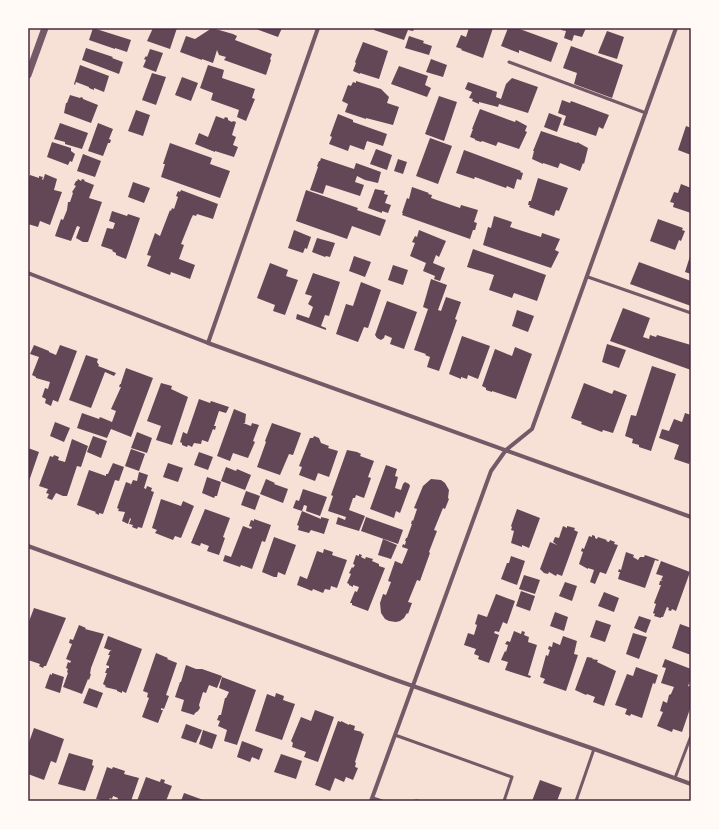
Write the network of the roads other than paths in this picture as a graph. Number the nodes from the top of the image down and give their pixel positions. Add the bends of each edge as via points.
1 (46, 28) edge
2 (318, 28) edge
3 (676, 28) edge
4 (509, 62) dead end
5 (28, 75) edge
6 (646, 113) junction
7 (28, 273) edge
8 (588, 277) junction
9 (691, 313) edge
10 (208, 342) junction
11 (506, 450) junction
12 (691, 518) edge
13 (28, 546) edge
14 (413, 686) junction
15 (395, 735) junction
16 (691, 736) edge
17 (594, 749) junction
18 (675, 778) junction
19 (691, 784) edge
20 (372, 799) edge
21 (382, 801) edge
22 (504, 801) edge
23 (576, 801) edge

1 - 5 street
2 - 10 street
3 - 6 street
4 - 6 lane
6 - 8 street
7 - 10 street
8 - 9 lane
8 - 11 street via 532,429
10 - 11 street
11 - 12 street
11 - 14 street via 491,471
13 - 14 street
14 - 15 street
14 - 17 street
15 - 20 street
15 - 22 lane via 512,777
16 - 18 lane
17 - 18 street
17 - 23 lane
18 - 19 street
20 - 21 lane

